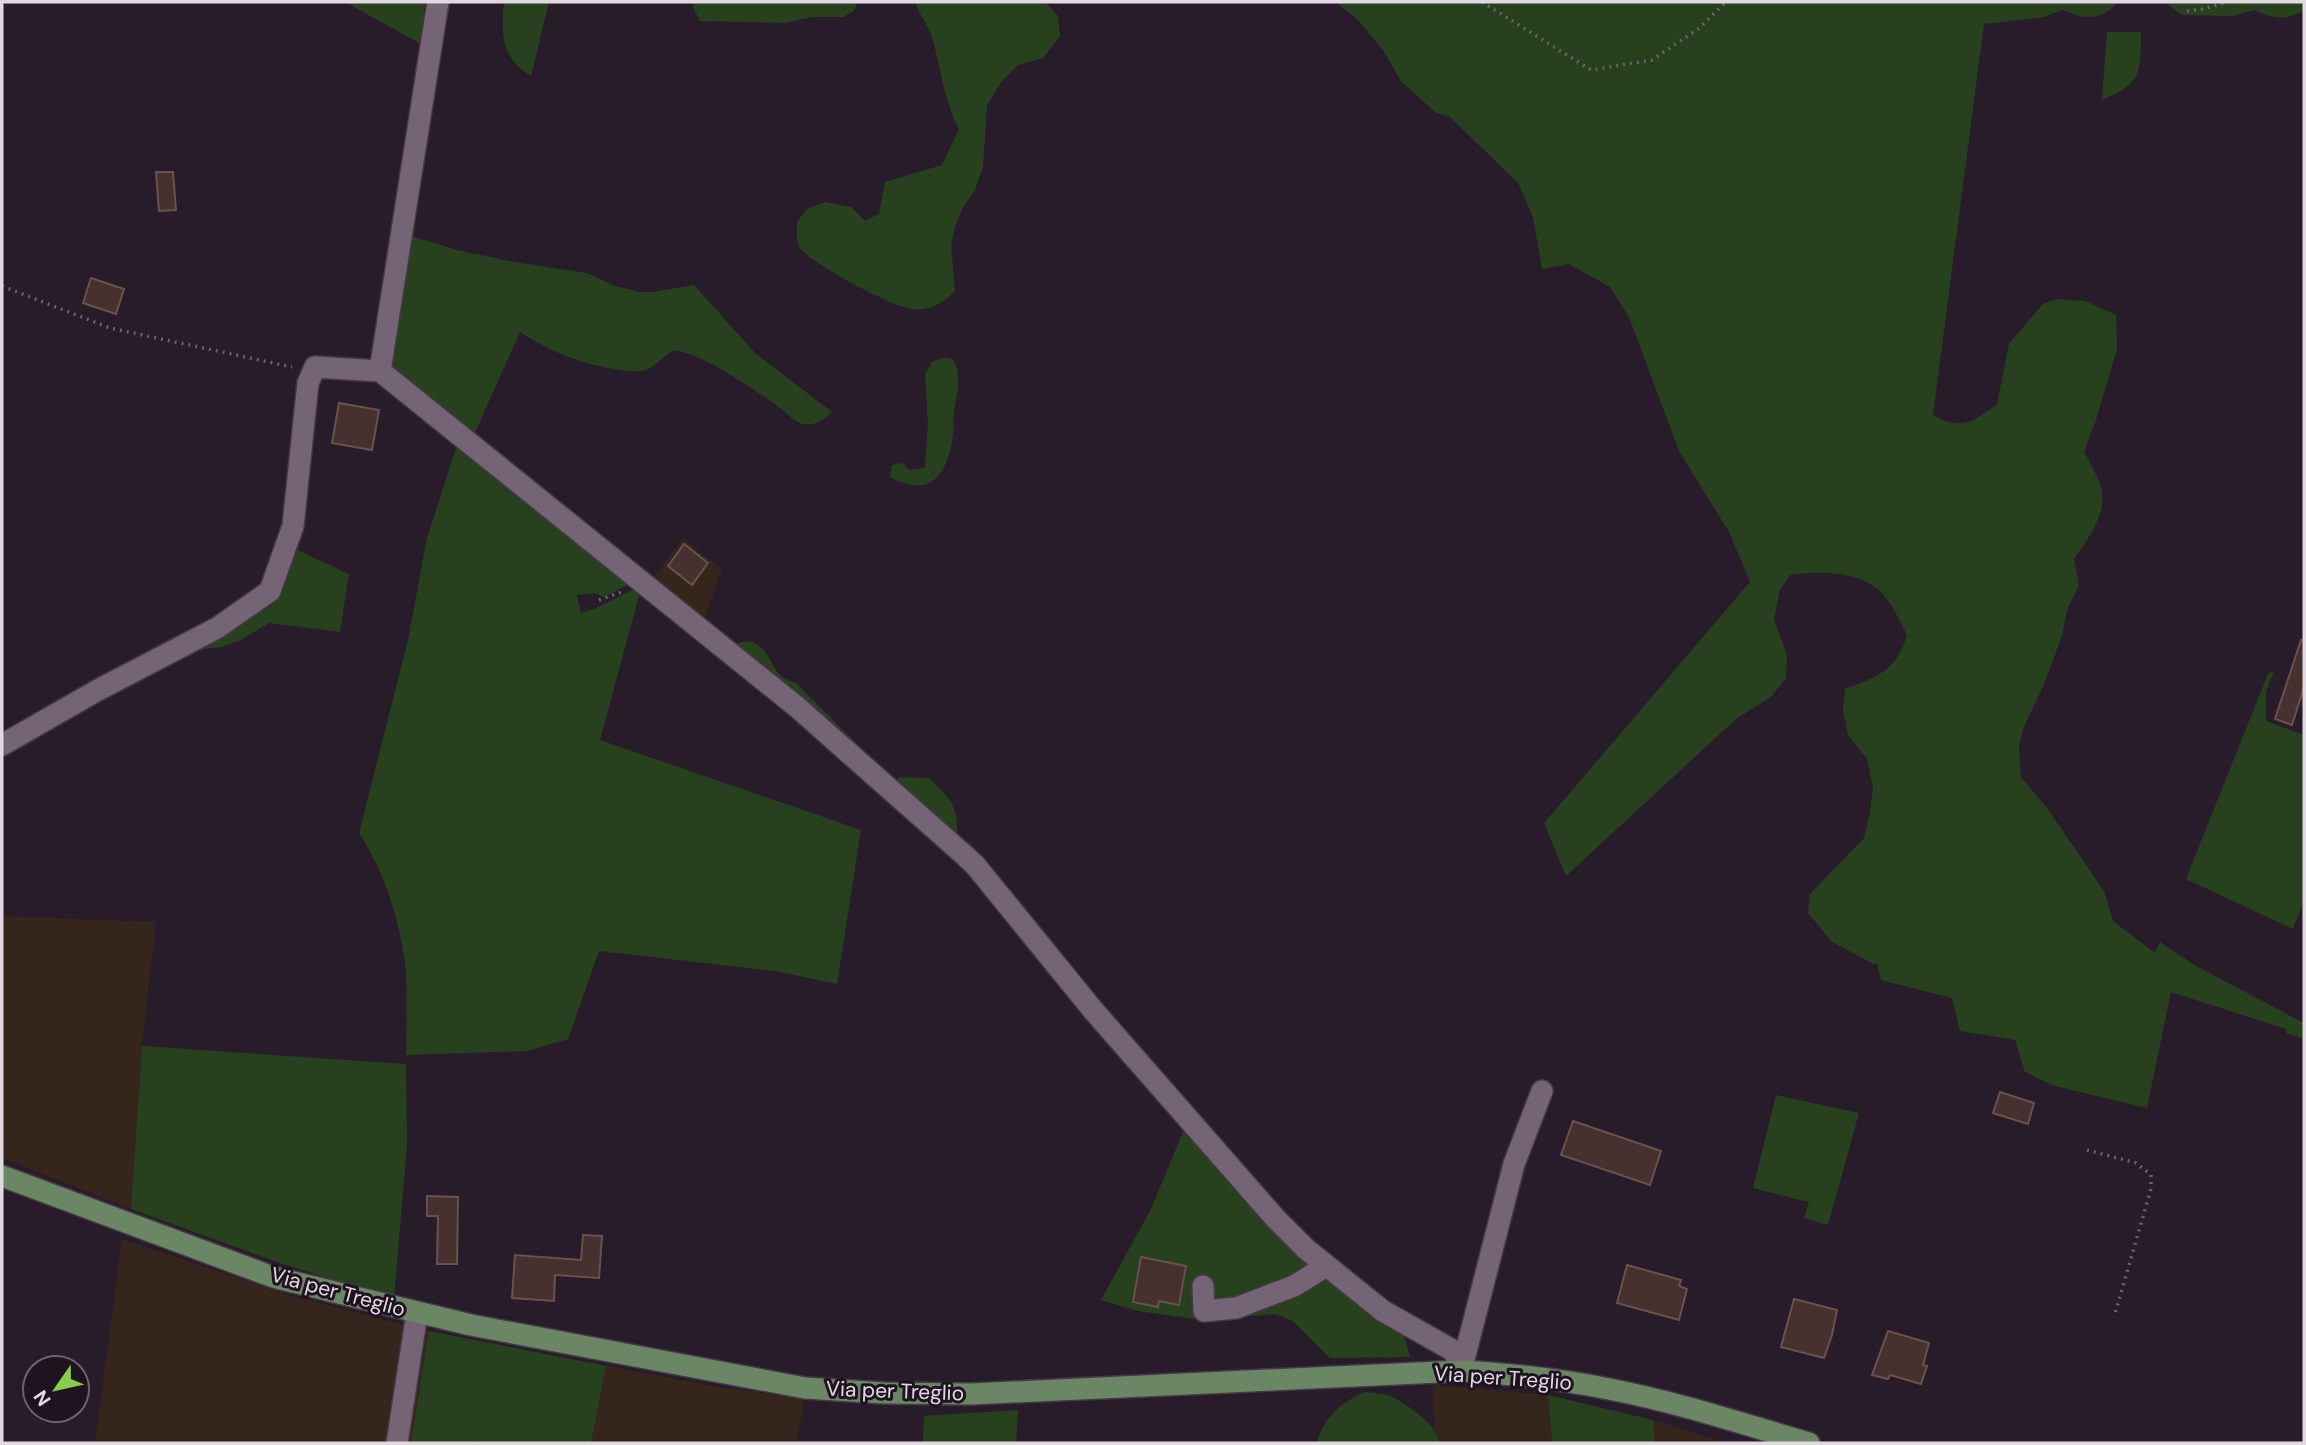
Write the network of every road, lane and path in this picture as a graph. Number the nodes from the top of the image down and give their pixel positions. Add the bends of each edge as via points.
1 (438, 2) edge
2 (1482, 2) edge
3 (1726, 2) edge
4 (2228, 2) edge
5 (2187, 11) dead end
6 (2, 286) edge
7 (316, 368) junction
8 (380, 371) junction
9 (2, 745) edge
10 (1542, 1091) dead end
11 (2087, 1150) dead end
12 (2, 1177) edge
13 (1326, 1266) junction
14 (1203, 1286) dead end
15 (417, 1313) junction
16 (2114, 1317) dead end
17 (1461, 1371) junction
18 (397, 1443) edge
19 (1810, 1443) edge

1 - 8 street
2 - 3 path via 1591,70 1653,60 1698,29
4 - 5 path
6 - 7 path via 110,328 287,367
7 - 8 street
7 - 9 street via 308,383 293,526 270,591 217,628
8 - 13 street via 797,707 975,865 1200,1133 1276,1219
10 - 17 street via 1514,1164
11 - 16 path via 2136,1163 2151,1175 2151,1189
12 - 15 main road, Via per Treglio via 273,1277
13 - 14 street via 1294,1286 1236,1308 1204,1311
13 - 17 street via 1383,1311 1454,1351
15 - 17 main road, Via per Treglio via 805,1388 884,1393 985,1393
15 - 18 street
17 - 19 main road, Via per Treglio via 1533,1376 1610,1389

